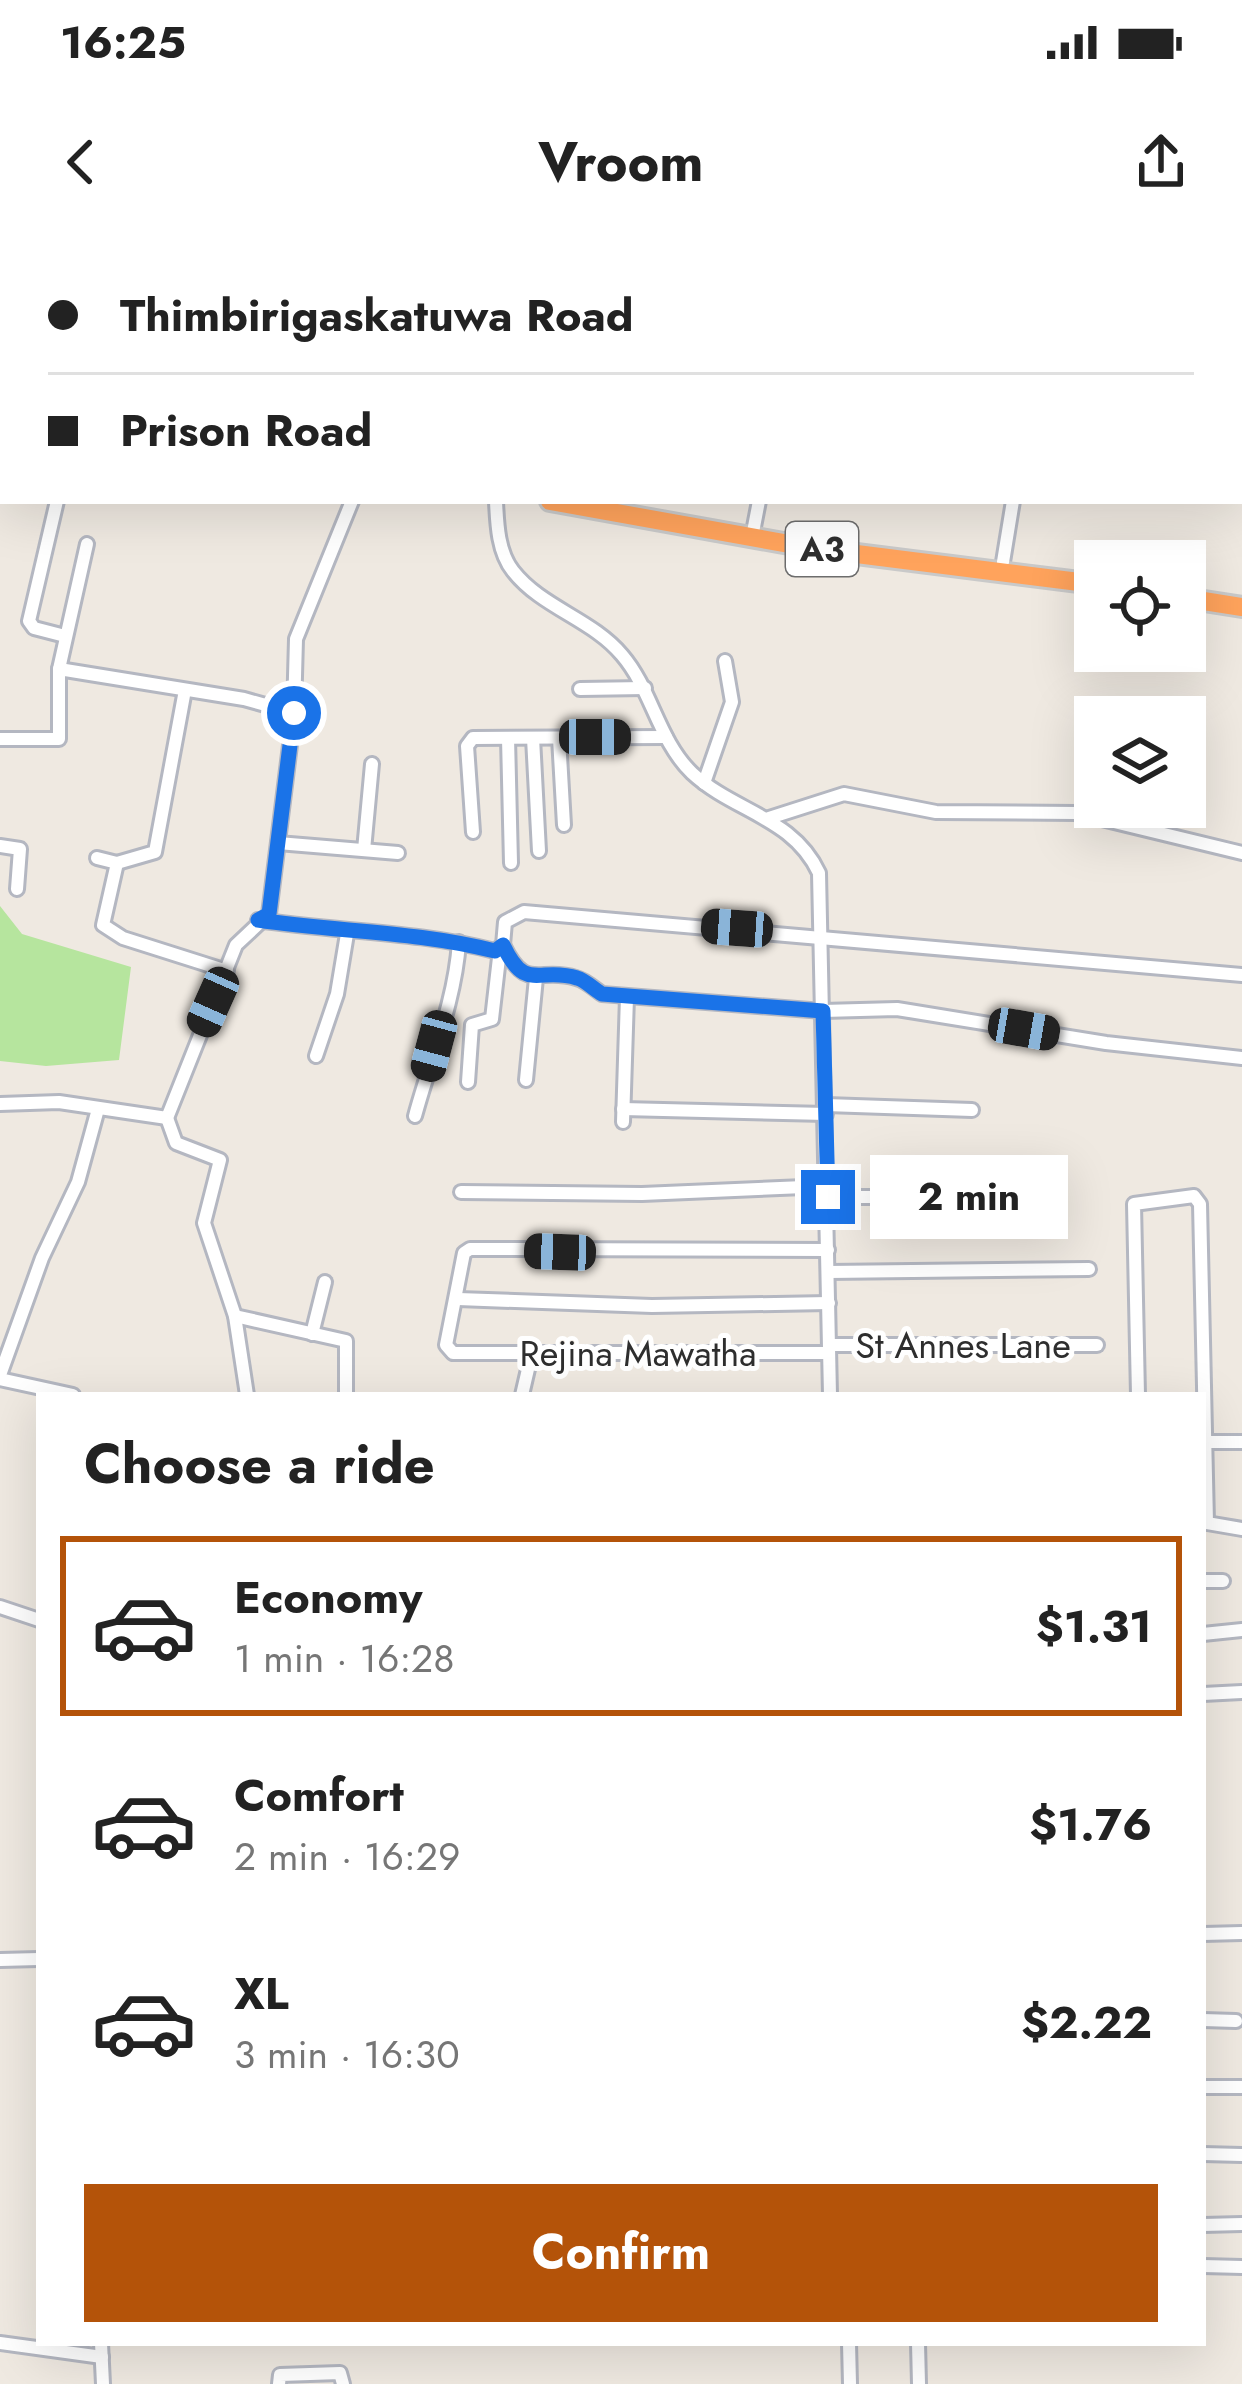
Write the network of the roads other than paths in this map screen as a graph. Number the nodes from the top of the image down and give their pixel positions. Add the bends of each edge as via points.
1 (56, 504) edge
2 (351, 504) edge
3 (496, 504) edge
4 (567, 504) edge
5 (758, 504) edge
6 (1012, 504) edge
7 (642, 505) edge
8 (753, 532) junction
9 (87, 544) dead end
10 (1003, 562) junction
11 (1074, 571) edge
12 (1074, 581) edge
13 (1206, 597) edge
14 (1242, 603) edge
15 (65, 636) junction
16 (725, 661) dead end
17 (59, 669) junction
18 (645, 688) junction
19 (580, 689) dead end
20 (185, 690) junction
21 (294, 713) junction
22 (666, 737) junction
23 (508, 738) junction
24 (533, 738) junction
25 (559, 738) junction
26 (0, 739) edge
27 (372, 764) dead end
28 (704, 783) junction
29 (769, 818) junction
30 (564, 825) dead end
31 (473, 832) dead end
32 (278, 843) junction
33 (0, 846) edge
34 (364, 850) junction
35 (539, 851) dead end
36 (398, 853) dead end
37 (1242, 853) edge
38 (97, 858) dead end
39 (511, 862) dead end
40 (117, 863) junction
41 (17, 889) dead end
42 (258, 920) junction
43 (347, 934) junction
44 (823, 934) junction
45 (459, 942) junction
46 (501, 947) junction
47 (227, 971) junction
48 (1242, 975) edge
49 (536, 978) junction
50 (627, 997) junction
51 (823, 1011) junction
52 (316, 1056) dead end
53 (1242, 1058) edge
54 (526, 1081) dead end
55 (468, 1082) dead end
56 (0, 1104) edge
57 (98, 1109) junction
58 (826, 1109) junction
59 (972, 1110) dead end
60 (415, 1116) dead end
61 (167, 1118) junction
62 (460, 1192) dead end
63 (828, 1192) junction
64 (1037, 1197) dead end
65 (828, 1250) junction
66 (1089, 1269) dead end
67 (828, 1272) junction
68 (325, 1282) dead end
69 (458, 1299) junction
70 (829, 1303) junction
71 (236, 1316) junction
72 (312, 1334) junction
73 (1097, 1345) dead end
74 (829, 1349) junction
75 (532, 1352) junction
76 (0, 1377) edge
77 (61, 1392) edge
78 (247, 1392) edge
79 (346, 1392) edge
80 (524, 1392) edge
81 (830, 1392) edge
82 (1138, 1392) edge
83 (1202, 1392) edge
84 (1206, 1442) edge
85 (1242, 1442) edge
86 (1206, 1503) edge
87 (1242, 1529) edge
88 (1206, 1581) edge
89 (1223, 1581) dead end
90 (0, 1607) edge
91 (36, 1620) edge
92 (1242, 1630) edge
93 (1206, 1634) edge
94 (1242, 1692) edge
95 (1206, 1694) edge
96 (1206, 1934) edge
97 (1242, 1934) edge
98 (36, 1959) edge
99 (0, 1960) edge
100 (1206, 2020) edge
101 (1236, 2021) dead end
102 (1206, 2087) edge
103 (1242, 2087) edge
104 (1206, 2154) edge
105 (1242, 2155) edge
106 (1206, 2224) edge
107 (1242, 2224) edge
108 (1206, 2266) edge
109 (1242, 2267) edge
110 (0, 2343) edge
111 (36, 2345) edge
112 (43, 2346) edge
113 (849, 2346) edge
114 (918, 2346) edge
115 (101, 2350) edge
116 (103, 2384) edge
117 (279, 2384) edge
118 (343, 2384) edge
119 (850, 2384) edge
120 (919, 2384) edge

1 - 15 street via 29,621
2 - 21 street via 296,639
3 - 18 street via 512,570 608,640
4 - 12 highway, A3 via 818,549
5 - 8 street
6 - 10 street
7 - 8 highway, A3
8 - 10 highway, A3
9 - 15 street
10 - 11 highway, A3
13 - 14 highway
15 - 17 street
16 - 28 street via 732,702
17 - 20 street
17 - 26 street via 59,739
18 - 19 street
18 - 22 street
20 - 21 street
20 - 40 street via 155,852
21 - 32 street
22 - 25 street
22 - 28 street
23 - 24 street
23 - 31 street via 473,738 467,746
23 - 39 street
24 - 25 street
24 - 35 street
25 - 30 street
27 - 34 street
28 - 29 street
29 - 37 street via 844,794 936,812 1077,813
29 - 44 street via 806,849 820,873
32 - 34 street
32 - 42 street via 269,914
33 - 41 street via 20,848
34 - 36 street
38 - 40 street
40 - 47 street via 103,925
42 - 43 street
42 - 47 street
43 - 45 street
43 - 52 street
44 - 46 street via 524,912 505,922
44 - 48 street
44 - 51 street
45 - 46 street
45 - 60 street via 456,990
46 - 49 street via 518,971
46 - 55 street via 492,1019 472,1025
47 - 61 street
49 - 50 street via 576,977 602,994
49 - 54 street
50 - 51 street
50 - 58 street via 623,1116
51 - 53 street via 897,1009
51 - 58 street
56 - 57 street
57 - 61 street
57 - 76 street via 78,1182
58 - 59 street
58 - 63 street
61 - 71 street via 176,1142 220,1160 204,1223
62 - 63 street
63 - 64 street
63 - 65 street
65 - 67 street
65 - 69 street via 470,1249
66 - 67 street
67 - 70 street
68 - 72 street
69 - 70 street
69 - 75 street, Rejina Mawatha via 448,1351
70 - 74 street
71 - 72 street
71 - 78 street
72 - 79 street via 346,1341
73 - 74 street, St Annes Lane
74 - 75 street, Rejina Mawatha
74 - 81 street
75 - 80 street
76 - 77 street
82 - 83 street via 1134,1204 1194,1196
84 - 85 street
86 - 87 street via 1207,1523
88 - 89 street
90 - 91 street
92 - 93 street
94 - 95 street
96 - 97 street
98 - 99 street
100 - 101 street
102 - 103 street
104 - 105 street
106 - 107 street
108 - 109 street
110 - 111 street
112 - 115 street
113 - 119 street
114 - 120 street
115 - 116 street
117 - 118 street via 280,2375 340,2373

